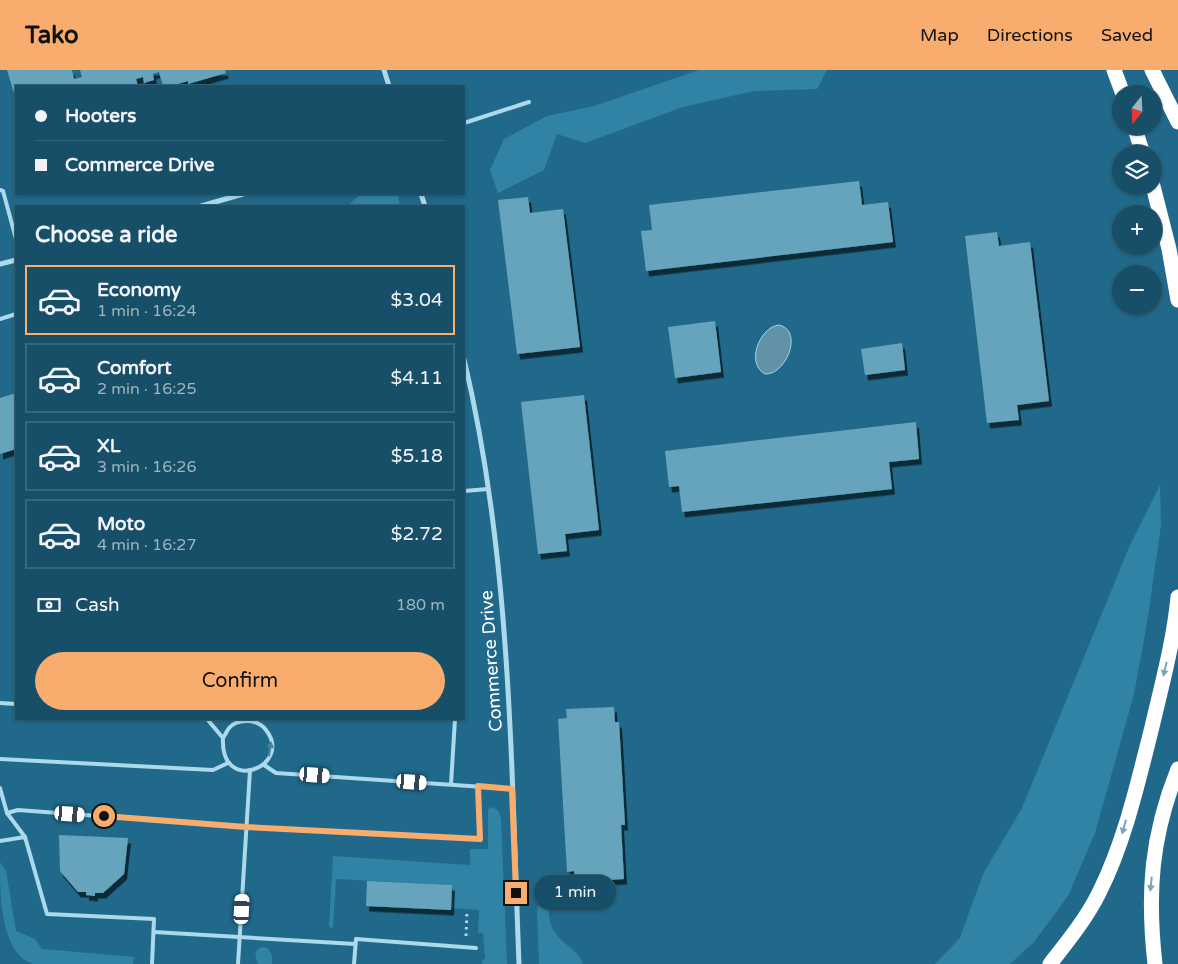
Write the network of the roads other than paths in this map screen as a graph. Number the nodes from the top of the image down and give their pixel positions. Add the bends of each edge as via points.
1 (384, 70) edge
2 (1114, 70) edge
3 (1152, 70) edge
4 (389, 85) edge
5 (1120, 85) edge
6 (530, 102) dead end
7 (1178, 122) edge
8 (465, 123) edge
9 (0, 190) edge
10 (240, 195) edge
11 (1155, 195) edge
12 (204, 205) edge
13 (15, 235) edge
14 (15, 260) edge
15 (0, 264) edge
16 (1178, 300) edge
17 (15, 314) edge
18 (0, 319) edge
19 (465, 364) edge
20 (488, 489) junction
21 (465, 491) edge
22 (1178, 597) edge
23 (0, 703) edge
24 (15, 704) edge
25 (208, 720) edge
26 (455, 720) edge
27 (223, 738) junction
28 (0, 759) edge
29 (228, 763) junction
30 (264, 765) junction
31 (1178, 769) edge
32 (250, 770) junction
33 (451, 784) junction
34 (478, 786) junction
35 (0, 788) edge
36 (512, 789) junction
37 (7, 813) junction
38 (246, 827) junction
39 (25, 837) junction
40 (0, 841) edge
41 (154, 932) junction
42 (240, 936) junction
43 (355, 944) junction
44 (476, 948) dead end
45 (152, 964) edge
46 (238, 964) edge
47 (354, 964) edge
48 (519, 964) edge
49 (1050, 964) edge
50 (1155, 964) edge

1 - 4 street
2 - 5 highway
3 - 7 highway
6 - 8 lane
9 - 13 lane via 3,191
10 - 12 street
11 - 16 highway
14 - 15 street
17 - 18 lane
19 - 20 street, Commerce Drive
20 - 21 lane
20 - 36 street, Commerce Drive via 503,616
22 -> 49 highway via 1157,706 1118,847 1099,892 1081,923
23 - 24 lane
25 - 27 lane
26 - 33 lane
27 - 29 lane via 222,751
30 -> 27 lane via 272,747 266,729 255,722 242,721 230,727
28 - 29 lane via 213,770
29 - 32 lane via 239,770
30 - 32 lane
30 - 33 lane via 276,773
31 -> 50 highway via 1161,817 1154,859 1150,894
32 - 38 lane
33 - 34 lane
34 - 36 lane
34 - 38 lane via 480,839
35 - 37 lane
36 - 48 street, Commerce Drive
37 - 38 lane via 18,810
37 - 39 lane
38 - 42 lane
39 - 40 lane
39 - 41 lane via 47,914 154,919
41 - 42 lane
41 - 45 lane
42 - 43 lane
42 - 46 lane
43 - 44 lane via 356,939
43 - 47 lane

